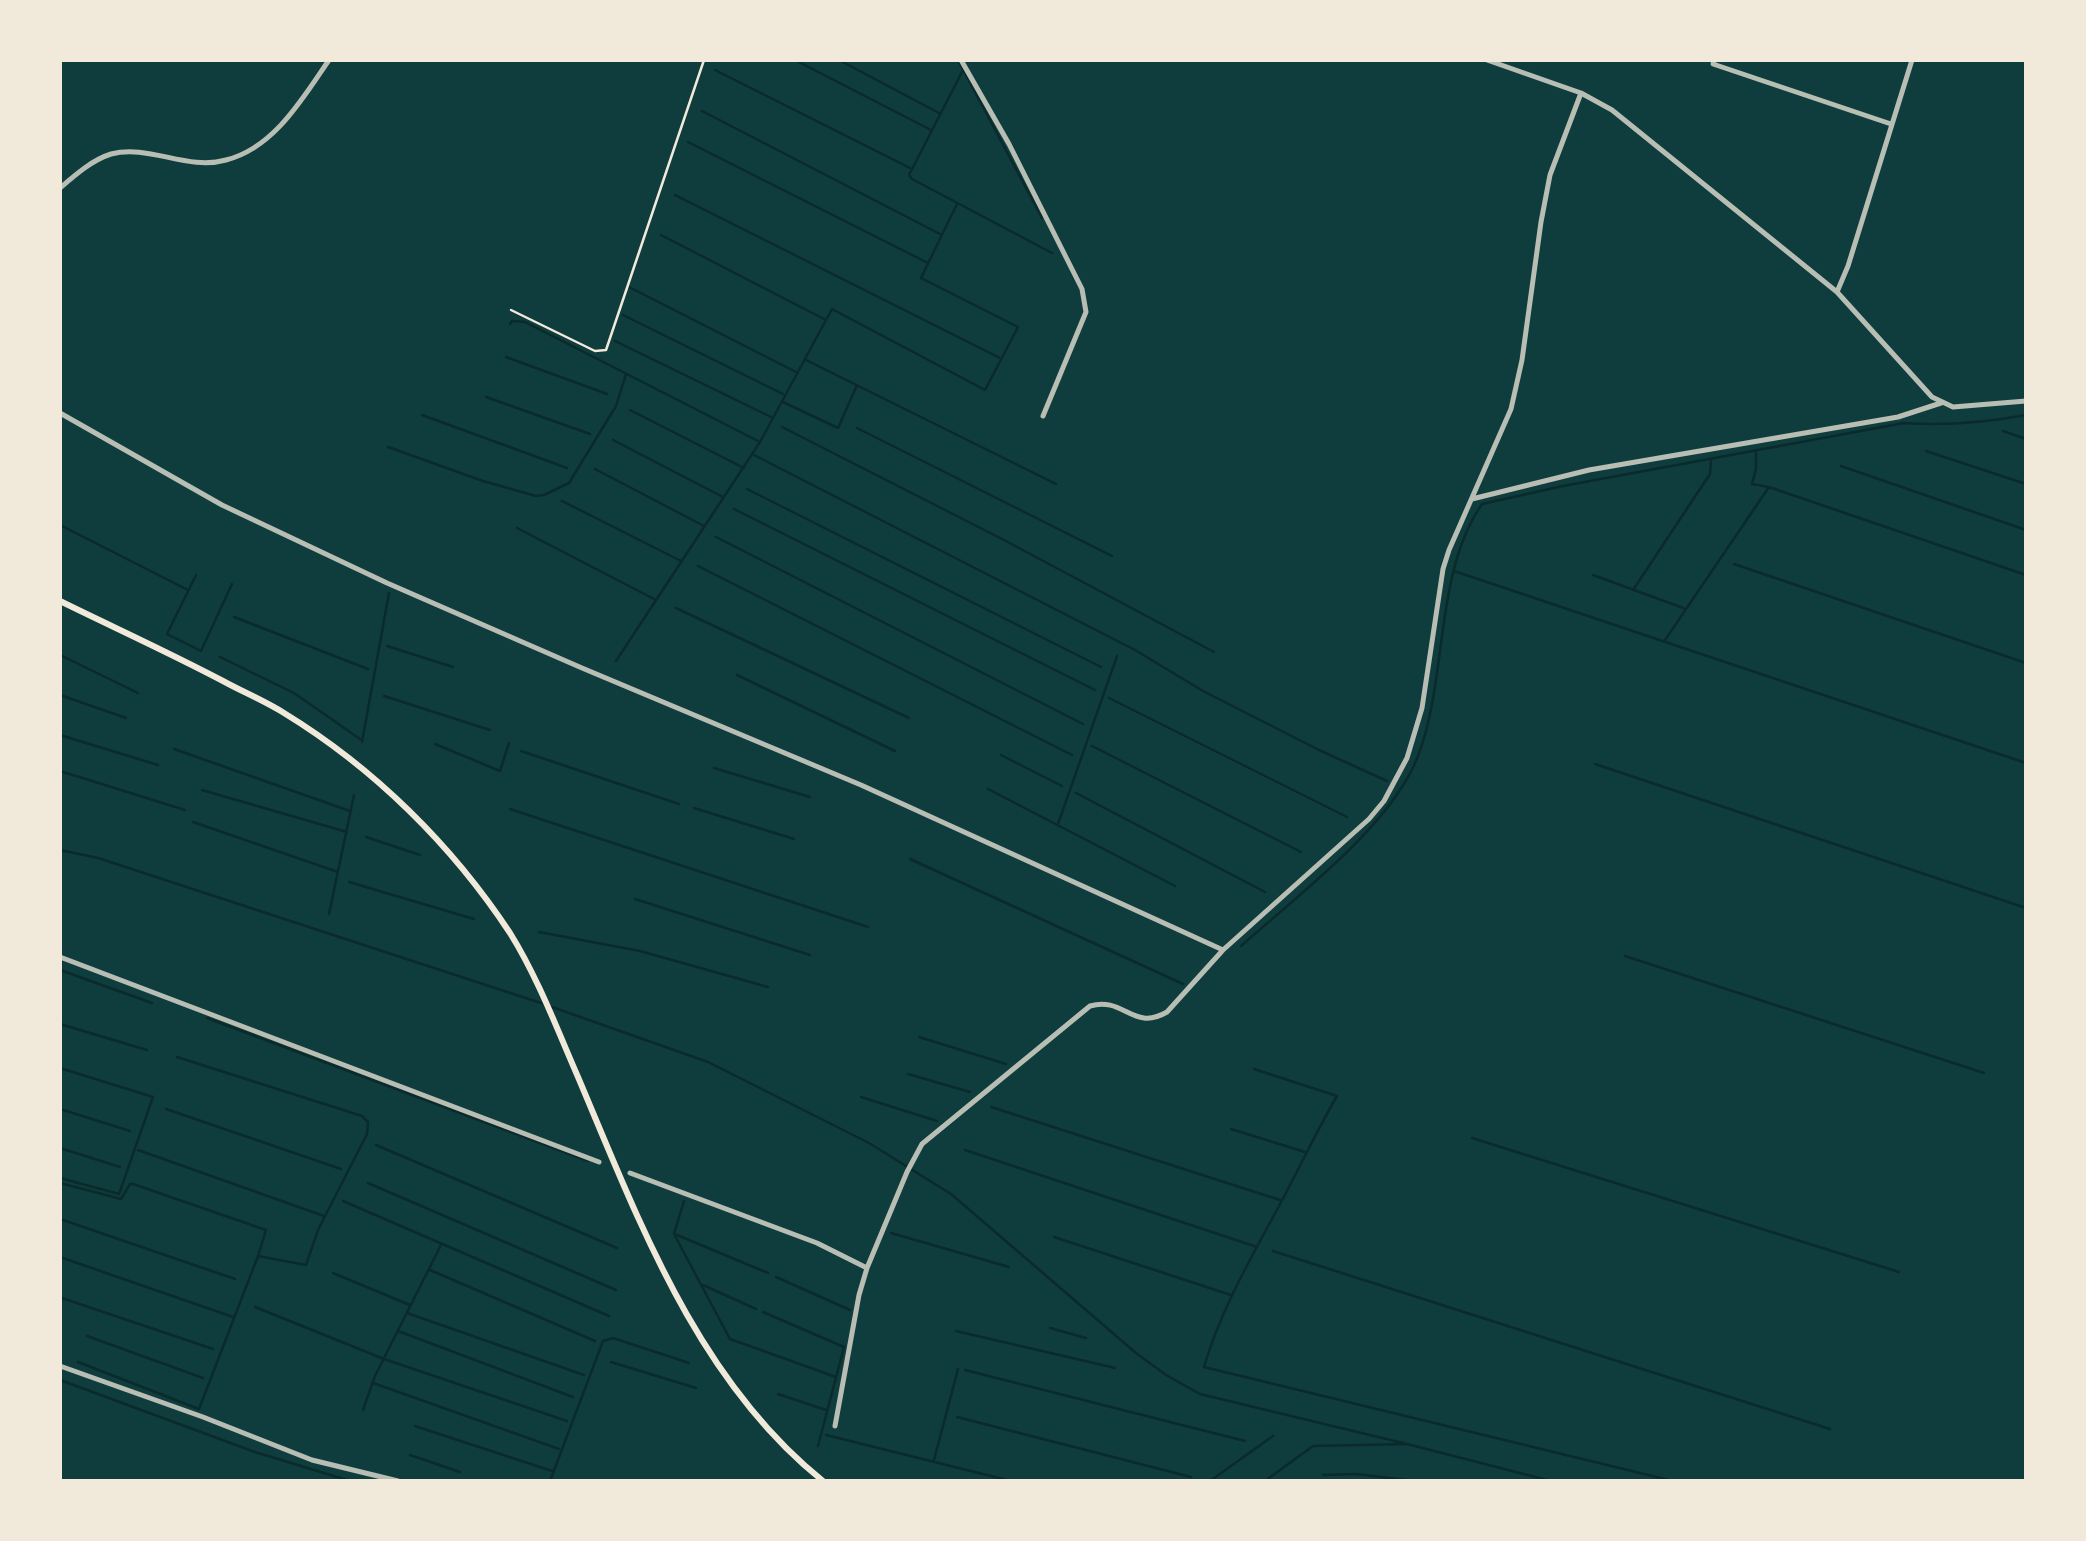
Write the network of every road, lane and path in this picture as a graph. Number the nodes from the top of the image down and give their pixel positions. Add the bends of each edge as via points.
1 (329, 60) edge
2 (704, 60) edge
3 (961, 60) edge
4 (1487, 60) edge
5 (1714, 60) edge
6 (1912, 60) edge
7 (1581, 93) junction
8 (1891, 124) junction
9 (60, 188) edge
10 (1837, 292) junction
11 (511, 310) dead end
12 (2026, 401) edge
13 (1941, 403) junction
14 (60, 414) edge
15 (1043, 416) dead end
16 (1472, 499) junction
17 (60, 601) edge
18 (1224, 950) junction
19 (60, 957) edge
20 (599, 1162) dead end
21 (630, 1173) dead end
22 (867, 1268) junction
23 (60, 1366) edge
24 (835, 1426) dead end
25 (398, 1481) edge
26 (823, 1481) edge

1 - 9 street via 277,129 246,153 209,164 112,154
2 - 11 path via 606,350 595,351
3 - 15 street via 1082,289 1086,312
4 - 7 street
5 - 8 street
6 - 8 street
7 - 10 street via 1627,121
7 - 16 street via 1550,175 1511,410
8 - 10 street
10 - 13 street
12 - 13 street
13 - 16 street via 1898,418 1589,470
14 - 18 street via 222,504 387,583 862,784
16 - 18 street via 1448,550 1422,708 1397,780 1369,819
17 - 26 main road via 282,712 344,753 468,874 535,979 668,1282 724,1373
18 - 22 street via 1155,1019 1106,1004 1090,1006 922,1144
19 - 20 street
21 - 22 street
22 - 24 street
23 - 25 street via 312,1460

